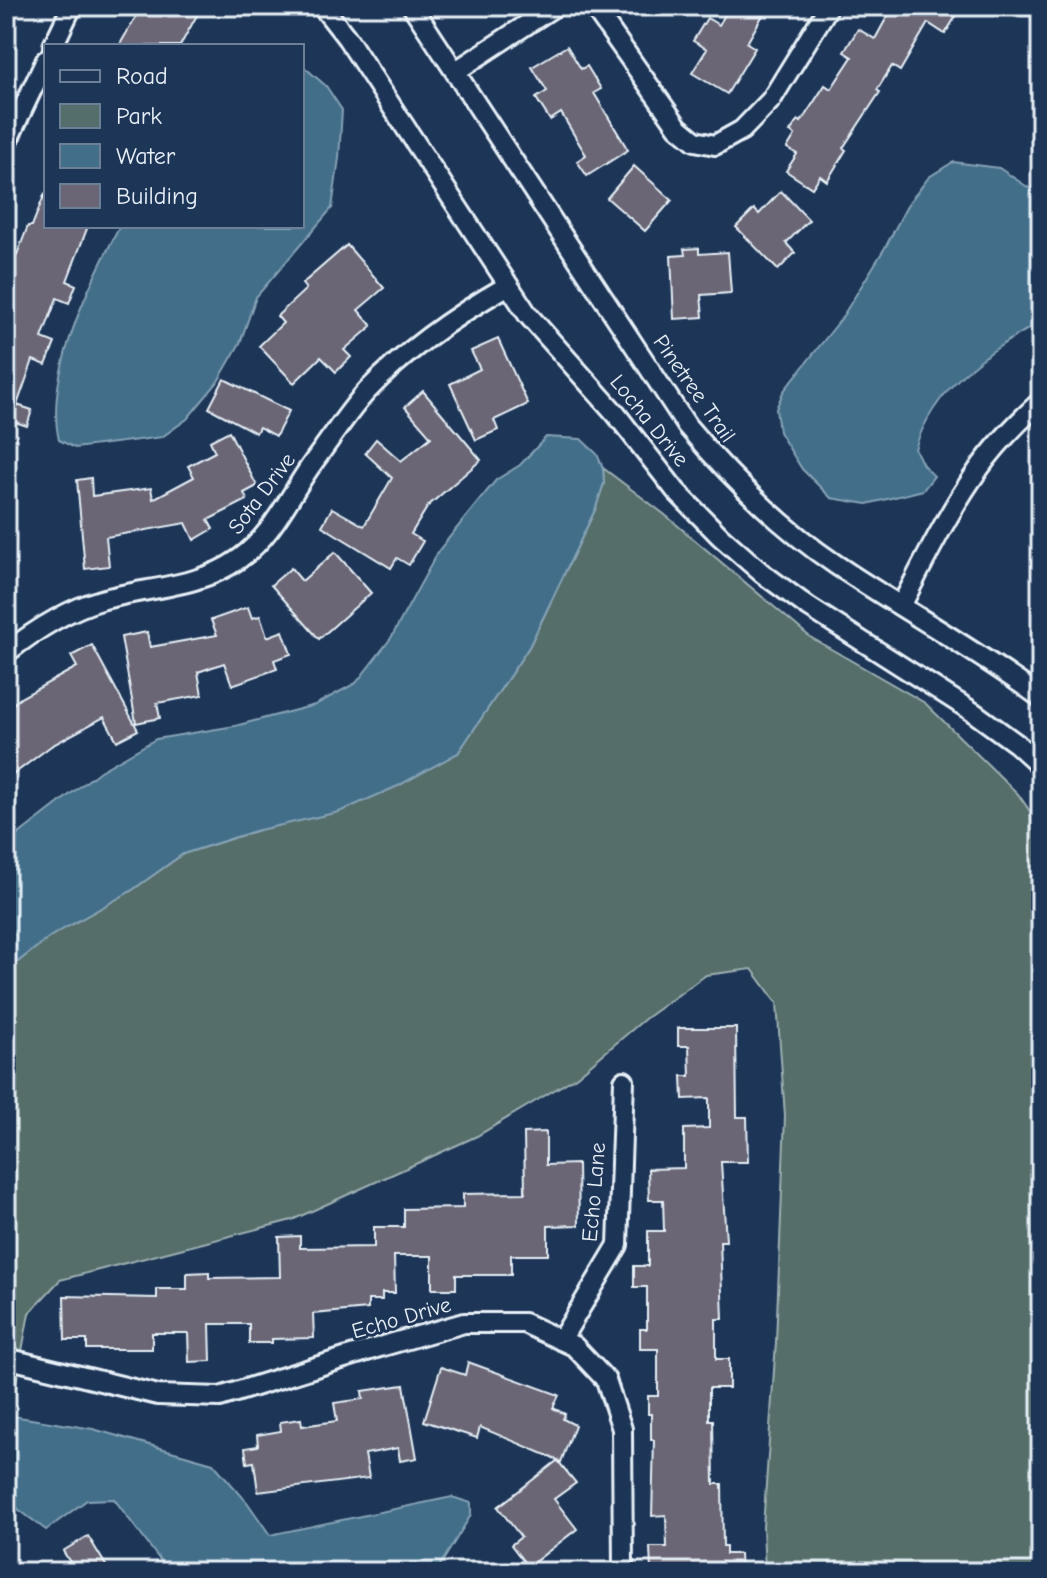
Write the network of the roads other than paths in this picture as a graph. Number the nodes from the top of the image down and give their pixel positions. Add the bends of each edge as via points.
1 (72, 6) edge
2 (322, 6) edge
3 (412, 6) edge
4 (555, 6) edge
5 (593, 6) edge
6 (829, 6) edge
7 (54, 44) edge
8 (44, 64) edge
9 (456, 71) junction
10 (6, 144) edge
11 (507, 286) junction
12 (1041, 401) edge
13 (901, 606) junction
14 (6, 653) edge
15 (1041, 698) edge
16 (1041, 766) edge
17 (624, 1081) dead end
18 (561, 1340) junction
19 (6, 1358) edge
20 (623, 1572) edge

1 - 7 street
2 - 11 street, Locha Drive
3 - 9 street, Pinetree Trail
4 - 9 street
5 - 6 street via 678,127 695,141 715,145 742,130 771,100
8 - 10 street
9 - 13 street, Pinetree Trail via 696,437 791,531
11 - 14 street, Sota Drive via 442,326 367,391 276,521 240,559 210,577 81,607 32,632
11 - 16 street, Locha Drive via 676,491 720,536 807,606 973,712
12 - 13 street via 978,469
13 - 15 street, Pinetree Trail
17 - 18 street, Echo Lane via 618,1245
18 - 19 street, Echo Drive via 524,1323 464,1323 220,1397 158,1395
18 - 20 street, Echo Drive via 574,1346 606,1380 622,1429

